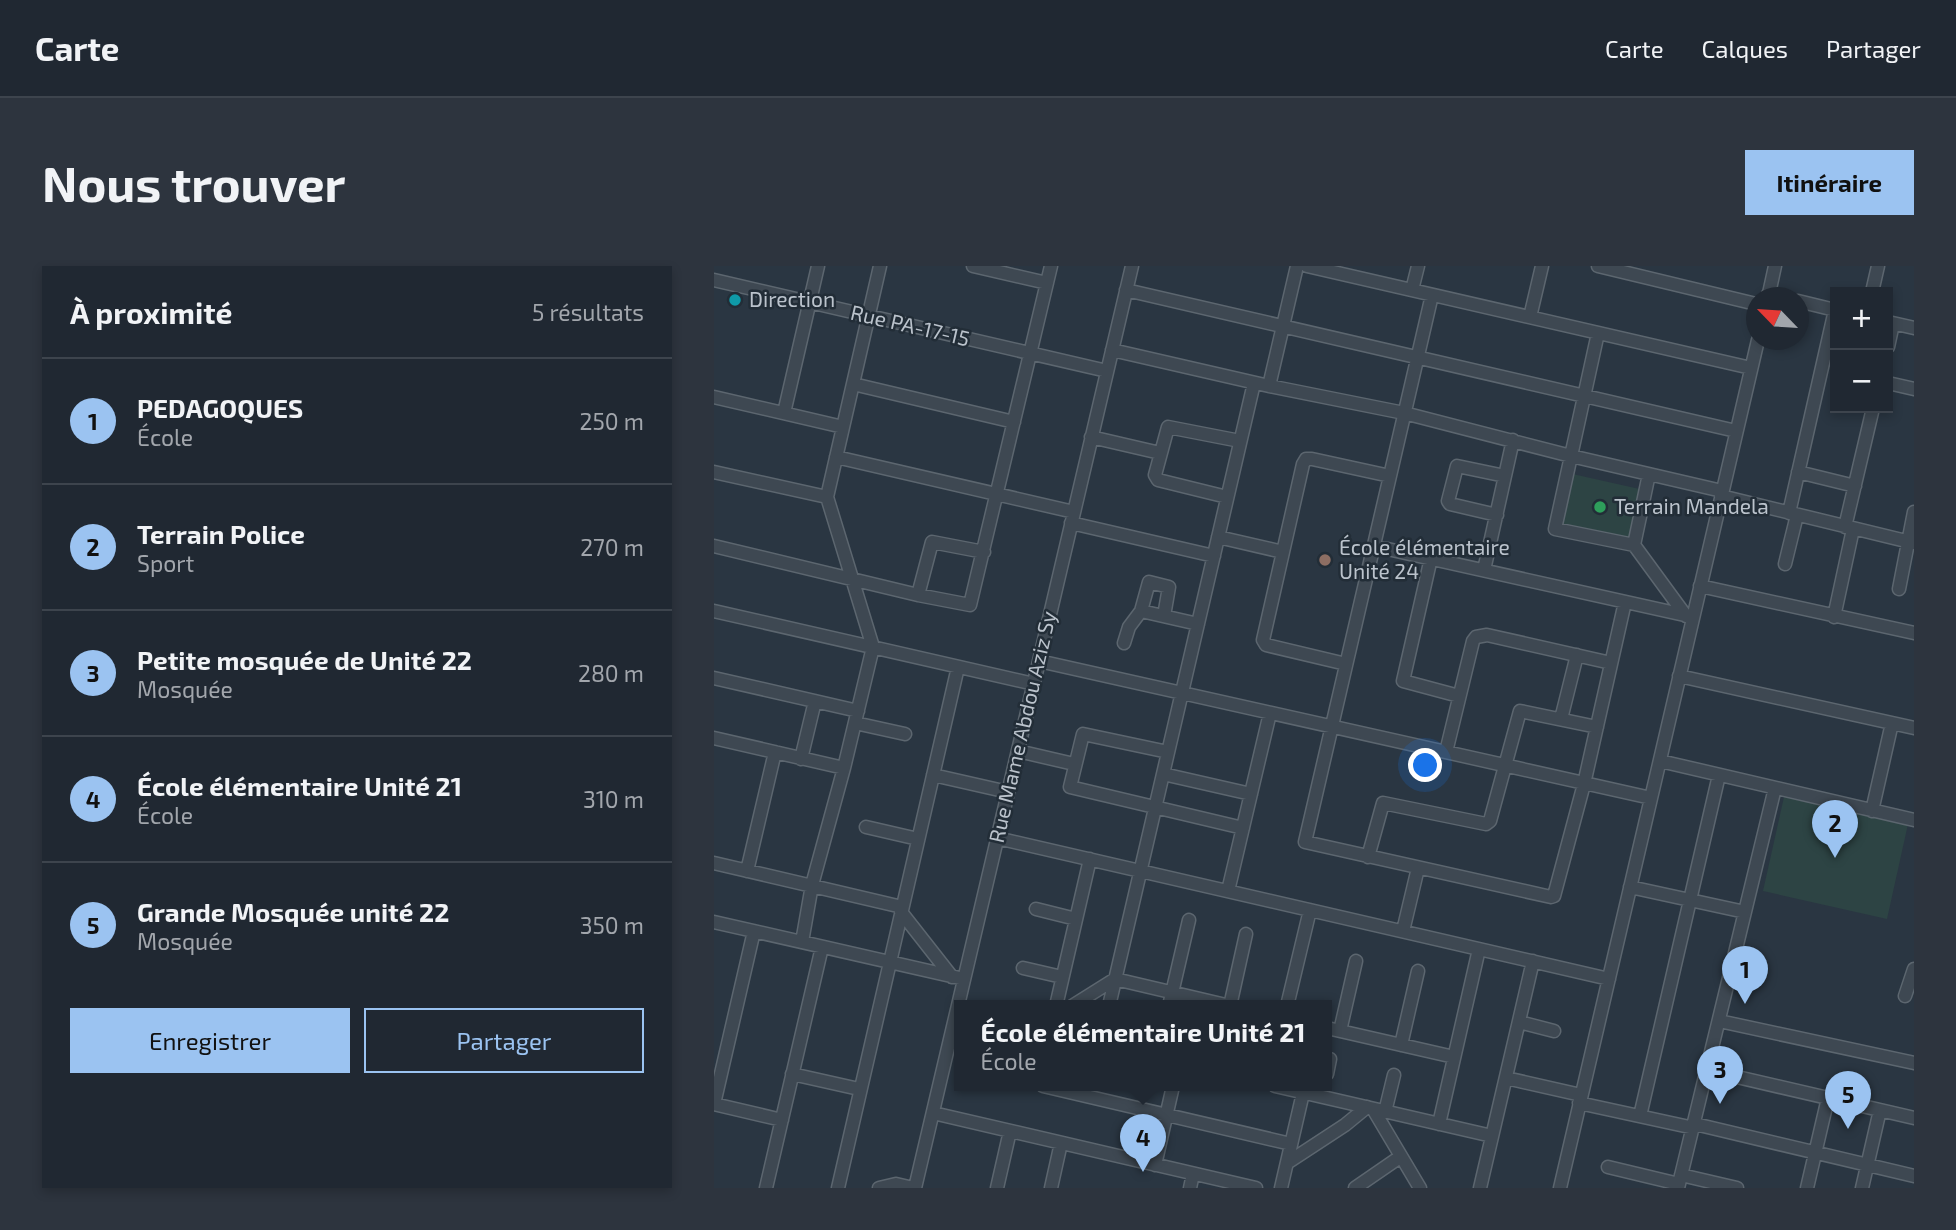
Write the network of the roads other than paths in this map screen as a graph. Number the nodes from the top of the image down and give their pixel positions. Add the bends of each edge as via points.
1 (818, 266) edge
2 (880, 266) edge
3 (973, 266) edge
4 (1051, 266) edge
5 (1132, 266) edge
6 (1297, 266) edge
7 (1307, 266) edge
8 (1418, 266) edge
9 (1542, 266) edge
10 (1598, 266) edge
11 (1775, 266) edge
12 (1878, 266) edge
13 (714, 280) edge
14 (1047, 283) junction
15 (1770, 287) edge
16 (1873, 287) edge
17 (1126, 290) junction
18 (1412, 290) junction
19 (1432, 295) junction
20 (810, 302) junction
21 (1746, 302) edge
22 (1809, 304) edge
23 (1830, 309) edge
24 (869, 316) junction
25 (1530, 317) junction
26 (1893, 323) edge
27 (1283, 327) junction
28 (1914, 328) edge
29 (1830, 332) edge
30 (1598, 333) junction
31 (1112, 350) junction
32 (1756, 350) edge
33 (1030, 353) junction
34 (1418, 358) junction
35 (1751, 368) junction
36 (1107, 371) junction
37 (1254, 383) junction
38 (853, 384) junction
39 (1893, 384) edge
40 (1269, 386) junction
41 (1914, 389) edge
42 (1584, 396) junction
43 (714, 397) edge
44 (784, 413) junction
45 (1404, 413) junction
46 (1872, 413) edge
47 (1014, 422) junction
48 (843, 427) junction
49 (1736, 431) junction
50 (1091, 437) junction
51 (1513, 440) junction
52 (1240, 441) junction
53 (1160, 453) junction
54 (1571, 456) junction
55 (836, 457) junction
56 (714, 471) edge
57 (1798, 472) junction
58 (1649, 474) junction
59 (1390, 476) junction
60 (1505, 476) junction
61 (1855, 486) junction
62 (1722, 493) junction
63 (997, 494) junction
64 (1227, 497) junction
65 (827, 498) junction
66 (1914, 512) edge
67 (1793, 514) junction
68 (1497, 515) junction
69 (1073, 517) junction
70 (1849, 528) junction
71 (1218, 537) junction
72 (1911, 542) edge
73 (1634, 545) junction
74 (714, 546) edge
75 (1374, 546) junction
76 (984, 552) junction
77 (1283, 552) junction
78 (1214, 556) junction
79 (1431, 558) junction
80 (1785, 564) dead end
81 (1483, 570) junction
82 (852, 579) junction
83 (1700, 586) junction
84 (1899, 589) dead end
85 (918, 596) junction
86 (1625, 602) junction
87 (714, 611) edge
88 (1141, 611) junction
89 (1164, 616) junction
90 (1690, 616) junction
91 (1834, 617) junction
92 (1198, 624) junction
93 (1914, 634) edge
94 (1124, 643) dead end
95 (873, 647) junction
96 (1577, 655) junction
97 (1039, 661) junction
98 (1611, 663) junction
99 (1346, 664) junction
100 (958, 667) junction
101 (1679, 676) junction
102 (714, 678) edge
103 (1034, 684) junction
104 (1182, 693) junction
105 (1459, 696) junction
106 (815, 701) junction
107 (1270, 713) junction
108 (856, 717) junction
109 (1561, 719) junction
110 (1892, 723) junction
111 (1331, 727) junction
112 (1597, 727) junction
113 (1914, 728) edge
114 (905, 734) dead end
115 (714, 738) edge
116 (1018, 751) junction
117 (775, 752) junction
118 (1168, 752) junction
119 (1446, 752) junction
120 (801, 758) junction
121 (1660, 761) junction
122 (1074, 764) junction
123 (1504, 765) junction
124 (844, 768) junction
125 (1163, 774) junction
126 (933, 775) junction
127 (1719, 775) junction
128 (1584, 784) junction
129 (1775, 788) junction
130 (1008, 792) junction
131 (1251, 794) junction
132 (1651, 798) junction
133 (1155, 808) junction
134 (1872, 811) junction
135 (1914, 820) edge
136 (866, 827) dead end
137 (1243, 828) junction
138 (997, 838) junction
139 (918, 839) junction
140 (1368, 857) junction
141 (1090, 859) junction
142 (714, 863) edge
143 (1418, 868) junction
144 (747, 871) junction
145 (1140, 871) junction
146 (812, 885) junction
147 (1630, 887) junction
148 (1228, 891) junction
149 (1690, 900) junction
150 (901, 909) junction
151 (1036, 909) dead end
152 (1310, 910) junction
153 (1745, 912) junction
154 (1076, 919) junction
155 (1189, 920) dead end
156 (714, 922) edge
157 (754, 931) junction
158 (1403, 932) junction
159 (1247, 934) dead end
160 (802, 942) junction
161 (822, 947) junction
162 (1479, 949) junction
163 (1356, 961) dead end
164 (1533, 961) junction
165 (889, 962) junction
166 (1023, 968) dead end
167 (1914, 969) edge
168 (1418, 971) dead end
169 (1062, 977) junction
170 (958, 978) junction
171 (1115, 979) junction
172 (1609, 979) junction
173 (1172, 992) junction
174 (1905, 996) dead end
175 (958, 1000) edge
176 (1057, 1000) edge
177 (1082, 1000) edge
178 (1110, 1000) edge
179 (1170, 1000) edge
180 (1205, 1000) edge
181 (1231, 1000) edge
182 (1288, 1000) edge
183 (1719, 1021) junction
184 (1518, 1022) junction
185 (954, 1027) edge
186 (1333, 1029) edge
187 (1554, 1031) dead end
188 (1401, 1045) junction
189 (719, 1056) edge
190 (1454, 1057) junction
191 (944, 1063) junction
192 (1914, 1063) edge
193 (954, 1066) edge
194 (1707, 1070) junction
195 (792, 1074) junction
196 (1394, 1075) dead end
197 (1506, 1078) junction
198 (859, 1089) junction
199 (1064, 1091) edge
200 (1172, 1091) edge
201 (1295, 1091) edge
202 (1323, 1092) edge
203 (1303, 1093) junction
204 (1828, 1098) junction
205 (1580, 1099) junction
206 (714, 1104) edge
207 (1375, 1109) junction
208 (1880, 1110) junction
209 (933, 1113) junction
210 (1167, 1115) junction
211 (1640, 1116) junction
212 (1914, 1118) edge
213 (782, 1120) junction
214 (1438, 1124) junction
215 (1694, 1126) junction
216 (1010, 1131) junction
217 (1492, 1136) junction
218 (1061, 1143) junction
219 (1291, 1143) junction
220 (1815, 1152) junction
221 (1400, 1157) junction
222 (1287, 1163) junction
223 (1155, 1165) junction
224 (1868, 1165) junction
225 (1608, 1167) dead end
226 (1193, 1174) junction
227 (1914, 1175) edge
228 (1679, 1182) edge
229 (766, 1188) edge
230 (838, 1188) edge
231 (879, 1188) edge
232 (914, 1188) edge
233 (997, 1188) edge
234 (1052, 1188) edge
235 (1190, 1188) edge
236 (1256, 1188) edge
237 (1281, 1188) edge
238 (1355, 1188) edge
239 (1420, 1188) edge
240 (1480, 1188) edge
241 (1560, 1188) edge
242 (1737, 1188) edge
243 (1807, 1188) edge
244 (1862, 1188) edge

1 - 20 street
2 - 24 street
3 - 14 street
4 - 14 street
5 - 17 street, Rue Mame Abdou Aziz Sy
6 - 27 street
7 - 18 street
8 - 18 street
9 - 25 street
10 - 21 street
11 - 15 street
12 - 16 street
13 - 20 street, Rue PA-17-15
14 - 33 street
17 - 27 street
17 - 31 street, Rue Mame Abdou Aziz Sy
18 - 19 street
19 - 25 street
19 - 34 street
20 - 24 street, Rue PA-17-15
20 - 44 street
22 - 23 street
24 - 33 street, Rue PA-17-15
24 - 38 street
25 - 30 street
26 - 28 street
27 - 34 street
27 - 40 street
29 - 57 street
30 - 35 street
30 - 42 street
31 - 36 street, Rue Mame Abdou Aziz Sy
31 - 37 street
32 - 35 street
33 - 36 street, Rue PA-17-15
33 - 47 street
34 - 42 street
34 - 45 street
35 - 49 street
36 - 50 street, Rue Mame Abdou Aziz Sy
37 - 40 street
37 - 52 street
38 - 47 street
38 - 48 street
39 - 41 street
40 - 45 street
42 - 49 street
42 - 54 street
43 - 44 street
44 - 48 street
45 - 51 street
45 - 59 street
46 - 61 street
47 - 63 street
48 - 55 street
49 - 62 street
50 - 53 street
50 - 69 street, Rue Mame Abdou Aziz Sy
51 - 54 street
51 - 60 street
52 - 53 street via 1171,426
52 - 64 street
53 - 64 street via 1158,480
54 - 58 street
54 - 73 street via 1555,528
55 - 63 street
55 - 65 street
56 - 65 street
57 - 61 street
57 - 67 street
58 - 62 street
58 - 73 street
59 - 75 street
59 - 77 street via 1306,459
60 - 68 street
60 - 68 street via 1457,466 1448,501
61 - 70 street
62 - 67 street
62 - 83 street
63 - 69 street
63 - 76 street
64 - 71 street
65 - 82 street
66 - 72 street
67 - 70 street
67 - 80 street
68 - 81 street
69 - 78 street
69 - 97 street, Rue Mame Abdou Aziz Sy
70 - 72 street
70 - 91 street
71 - 77 street
71 - 78 street
72 - 84 street
73 - 90 street
74 - 82 street
75 - 79 street
75 - 99 street
76 - 85 street via 970,606
76 - 85 street via 932,542
77 - 99 street via 1264,643
78 - 92 street
79 - 81 street
79 - 105 street via 1404,681
81 - 86 street
82 - 85 street
82 - 95 street
83 - 90 street
83 - 91 street
86 - 90 street
86 - 98 street
87 - 95 street
88 - 89 street
88 - 89 street via 1149,582 1166,584
88 - 94 street
89 - 92 street
90 - 101 street
91 - 93 street
92 - 104 street
95 - 100 street
95 - 108 street
96 - 98 street
96 - 105 street via 1482,635 1473,640
96 - 109 street
97 - 103 street, Rue Mame Abdou Aziz Sy
97 - 104 street
98 - 112 street
99 - 111 street
100 - 103 street
100 - 126 street
101 - 110 street
101 - 121 street
102 - 106 street
103 - 116 street, Rue Mame Abdou Aziz Sy
104 - 107 street
104 - 118 street
105 - 119 street
106 - 108 street
106 - 120 street
107 - 111 street
107 - 131 street
108 - 114 street
108 - 124 street
109 - 112 street
109 - 123 street via 1520,711
110 - 113 street
110 - 134 street
111 - 119 street
111 - 140 street via 1305,842
112 - 128 street
115 - 117 street
116 - 122 street
116 - 130 street, Rue Mame Abdou Aziz Sy
117 - 120 street
117 - 144 street
118 - 122 street via 1083,734
118 - 125 street
119 - 123 street
120 - 124 street
121 - 127 street
121 - 132 street
122 - 133 street via 1069,784 1073,789
123 - 128 street
123 - 140 street via 1488,823 1383,803
124 - 146 street
125 - 131 street
125 - 133 street
126 - 130 street
126 - 139 street
127 - 129 street
127 - 149 street
128 - 132 street
128 - 143 street via 1555,896
129 - 134 street
129 - 153 street
130 - 138 street, Rue Mame Abdou Aziz Sy
131 - 137 street
132 - 147 street
133 - 137 street
133 - 145 street
134 - 135 street
136 - 139 street
137 - 148 street
138 - 141 street
138 - 170 street, Rue Mame Abdou Aziz Sy
139 - 150 street
140 - 143 street
141 - 145 street
141 - 154 street
142 - 144 street
143 - 158 street
144 - 146 street
145 - 148 street
145 - 171 street
146 - 150 street
146 - 160 street
147 - 149 street
147 - 172 street
148 - 152 street
149 - 153 street
149 - 211 street
150 - 165 street
150 - 170 street
151 - 154 street
152 - 158 street
152 - 182 street
153 - 183 street
154 - 169 street
155 - 173 street
156 - 157 street
157 - 160 street
157 - 189 street
158 - 162 street
159 - 181 street
160 - 161 street
161 - 165 street
161 - 195 street
162 - 164 street
162 - 190 street
163 - 186 street
164 - 172 street
164 - 184 street
165 - 170 street
165 - 198 street
166 - 169 street
167 - 174 street
168 - 188 street
169 - 176 street
170 - 175 street, Rue Mame Abdou Aziz Sy
171 - 173 street
171 - 177 street
171 - 178 street
172 - 205 street
173 - 179 street
173 - 180 street
183 - 192 street
183 - 194 street
184 - 187 street
184 - 197 street
185 - 191 street, Rue Mame Abdou Aziz Sy
186 - 188 street
188 - 190 street
189 - 206 street
190 - 214 street
191 - 193 street
191 - 209 street, Rue Mame Abdou Aziz Sy
194 - 204 street
194 - 215 street
195 - 198 street
195 - 213 street
196 - 207 street
197 - 205 street
197 - 217 street
198 - 230 street
199 - 210 street
200 - 210 street
201 - 203 street
202 - 203 street
202 - 207 street
203 - 219 street
204 - 208 street
204 - 220 street
205 - 211 street
205 - 241 street
206 - 213 street
207 - 214 street
207 - 221 street
207 - 222 street
208 - 212 street
208 - 224 street
209 - 216 street
209 - 232 street, Rue Mame Abdou Aziz Sy
210 - 219 street
210 - 223 street
211 - 215 street
213 - 229 street
214 - 217 street
215 - 220 street
215 - 228 street
216 - 218 street
216 - 233 street
217 - 240 street
218 - 223 street
218 - 234 street
219 - 222 street
220 - 224 street
220 - 243 street
221 - 238 street
221 - 239 street
222 - 237 street
223 - 226 street
224 - 227 street
224 - 244 street
225 - 228 street
226 - 235 street
226 - 236 street
228 - 242 street
231 - 232 street via 896,1184

